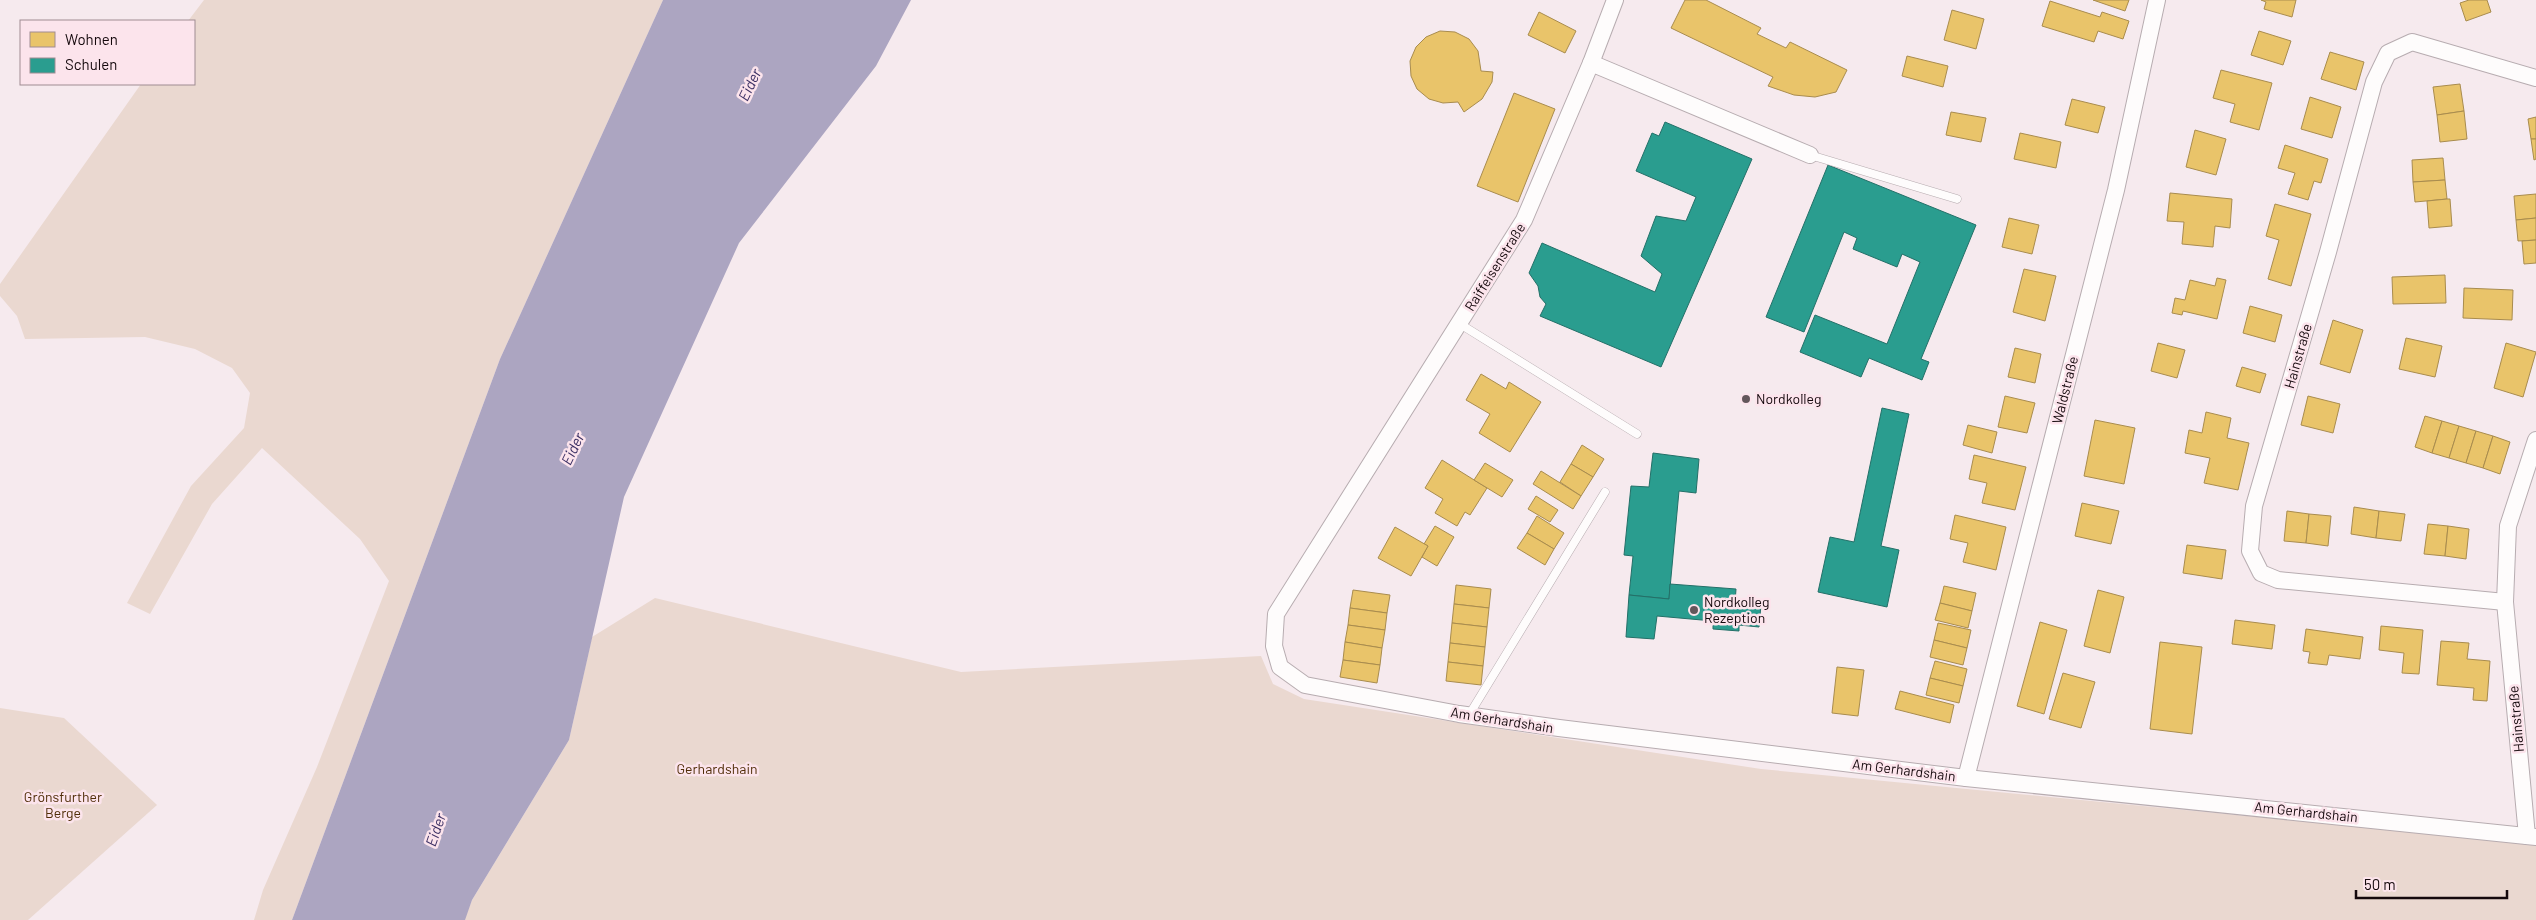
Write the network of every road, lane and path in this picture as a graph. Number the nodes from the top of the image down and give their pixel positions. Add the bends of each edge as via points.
1 (1615, 0) edge
2 (2156, 0) edge
3 (1591, 63) junction
4 (2536, 78) edge
5 (1810, 155) joint
6 (1957, 199) dead end
7 (1460, 324) junction
8 (1637, 434) dead end
9 (2536, 440) edge
10 (1605, 492) dead end
11 (2505, 602) junction
12 (1280, 667) joint
13 (1469, 715) junction
14 (1966, 778) junction
15 (2532, 837) edge

1 - 3 street, Raiffeisenstraße
2 - 14 street, Waldstraße via 2116,190
3 - 5 street
3 - 7 street, Raiffeisenstraße via 1524,220
4 - 11 street, Hainstraße via 2412,42 2388,54 2374,82 2254,506 2250,551 2262,572 2278,580
5 - 6 lane
7 - 8 lane
7 - 12 street, Raiffeisenstraße via 1276,614 1274,646
9 - 11 street, Hainstraße via 2508,526
10 - 13 lane
11 - 15 street, Hainstraße
12 - 13 street, Am Gerhardshain via 1305,685
13 - 14 street, Am Gerhardshain
14 - 15 street, Am Gerhardshain

